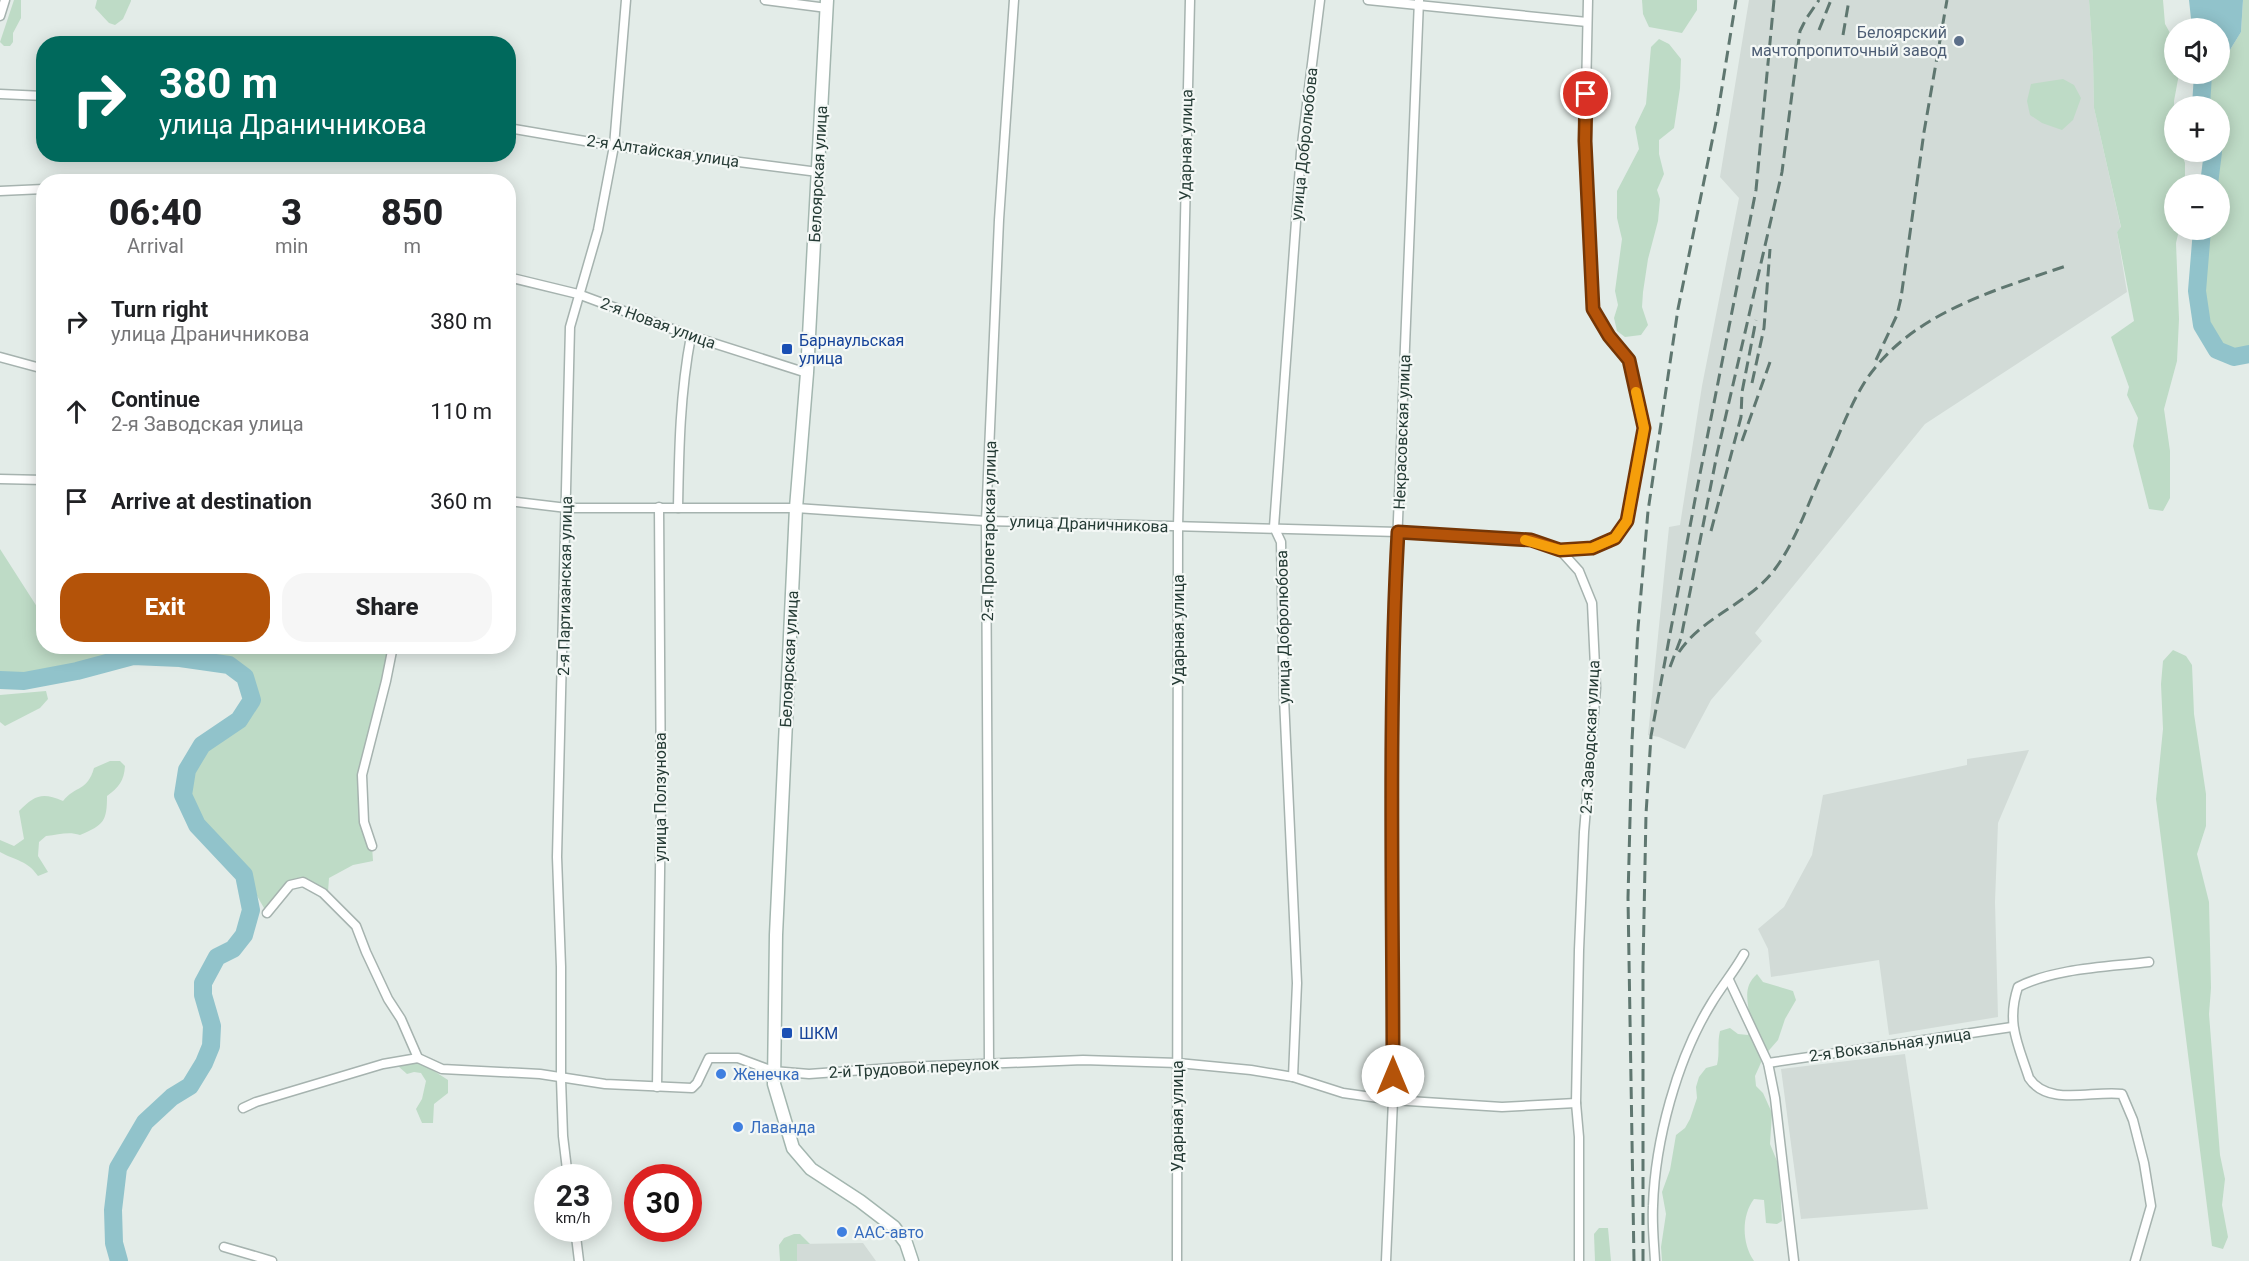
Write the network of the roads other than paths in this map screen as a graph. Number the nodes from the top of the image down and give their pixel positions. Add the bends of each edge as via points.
1 (5, 0) edge
2 (627, 0) edge
3 (765, 0) edge
4 (1014, 0) edge
5 (1190, 0) edge
6 (1320, 0) edge
7 (1368, 0) edge
8 (1588, 0) edge
9 (1419, 2) edge
10 (827, 4) edge
11 (0, 16) edge
12 (1587, 22) junction
13 (0, 94) edge
14 (36, 96) edge
15 (516, 130) edge
16 (614, 146) junction
17 (818, 172) junction
18 (36, 189) edge
19 (0, 191) edge
20 (516, 280) edge
21 (578, 294) junction
22 (691, 336) junction
23 (0, 357) edge
24 (36, 367) edge
25 (807, 373) junction
26 (0, 479) edge
27 (36, 480) edge
28 (516, 502) edge
29 (659, 507) junction
30 (678, 507) junction
31 (567, 508) junction
32 (796, 508) junction
33 (986, 521) junction
34 (1178, 527) junction
35 (1274, 527) junction
36 (1398, 532) junction
37 (1560, 550) junction
38 (391, 654) edge
39 (372, 846) dead end
40 (267, 912) dead end
41 (1744, 954) dead end
42 (2149, 962) dead end
43 (1729, 980) junction
44 (2012, 1027) junction
45 (418, 1058) junction
46 (989, 1063) junction
47 (1178, 1063) junction
48 (1768, 1063) junction
49 (773, 1071) junction
50 (1293, 1077) junction
51 (561, 1079) junction
52 (657, 1087) junction
53 (1393, 1100) junction
54 (1576, 1103) junction
55 (243, 1107) dead end
56 (566, 1164) edge
57 (577, 1242) edge
58 (224, 1247) dead end
59 (272, 1261) edge
60 (579, 1261) edge
61 (912, 1261) edge
62 (1177, 1261) edge
63 (1386, 1261) edge
64 (1579, 1261) edge
65 (1655, 1261) edge
66 (1794, 1261) edge
67 (2134, 1261) edge

1 - 11 street
2 - 16 street, 2-я Партизанская улица
3 - 10 street
4 - 33 street, 2-я Пролетарская улица via 999,220
5 - 34 street, Ударная улица
6 - 35 street, улица Добролюбова via 1301,152
7 - 9 street
8 - 12 street
9 - 12 street
9 - 36 street, Некрасовская улица
10 - 17 street, Белоярская улица
12 - 37 street via 1585,141 1593,309 1629,360 1644,428 1627,521 1615,538 1592,548
13 - 14 street
15 - 16 street, 2-я Алтайская улица
16 - 17 street, 2-я Алтайская улица
16 - 21 street, 2-я Партизанская улица via 598,230
17 - 25 street, Белоярская улица
18 - 19 street
20 - 21 street, 2-я Новая улица
21 - 22 street, 2-я Новая улица
21 - 31 street, 2-я Партизанская улица via 570,327
22 - 25 street, 2-я Новая улица
22 - 30 street via 680,413
23 - 24 street
25 - 32 street, Белоярская улица
26 - 27 street
28 - 31 street, улица Драничникова
29 - 30 street, улица Драничникова
29 - 31 street, улица Драничникова
29 - 52 street, улица Ползунова via 661,801
30 - 32 street, улица Драничникова
31 - 51 street, 2-я Партизанская улица via 557,856
32 - 33 street, улица Драничникова
32 - 49 street, Белоярская улица
33 - 34 street, улица Драничникова
33 - 46 street, 2-я Пролетарская улица
34 - 35 street, улица Драничникова
34 - 47 street, Ударная улица
35 - 36 street, улица Драничникова
35 - 50 street, улица Добролюбова via 1281,542 1297,983
36 - 37 street, улица Драничникова via 1531,540
36 - 53 street, Некрасовская улица via 1392,814
37 - 54 street, 2-я Заводская улица via 1579,571 1592,603 1596,688 1584,832
38 - 39 street via 362,775 364,822
40 - 45 street via 290,885 303,882 323,892 356,926
41 - 43 street
42 - 44 street via 2033,979 2018,987
43 - 48 street
43 - 65 street via 1711,1003 1695,1035 1667,1109 1653,1207
44 - 48 street, 2-я Вокзальная улица
44 - 67 street via 2034,1085 2067,1096 2122,1094 2133,1120 2151,1206
45 - 51 street, 2-й Трудовой переулок via 442,1069 540,1074
45 - 55 street via 383,1064
46 - 47 street, 2-й Трудовой переулок
46 - 49 street, 2-й Трудовой переулок via 808,1074
47 - 50 street, 2-й Трудовой переулок
47 - 62 street, Ударная улица
48 - 66 street
49 - 52 street, 2-й Трудовой переулок via 738,1058 709,1058 692,1088
49 - 61 street, Белоярская улица via 793,1148 810,1169 894,1227 906,1243
50 - 53 street, 2-й Трудовой переулок via 1343,1093
51 - 52 street, 2-й Трудовой переулок
51 - 56 street, 2-я Партизанская улица
53 - 54 street, 2-й Трудовой переулок via 1502,1107
53 - 63 street, Некрасовская улица
54 - 64 street, 2-я Заводская улица
57 - 60 street
58 - 59 street

